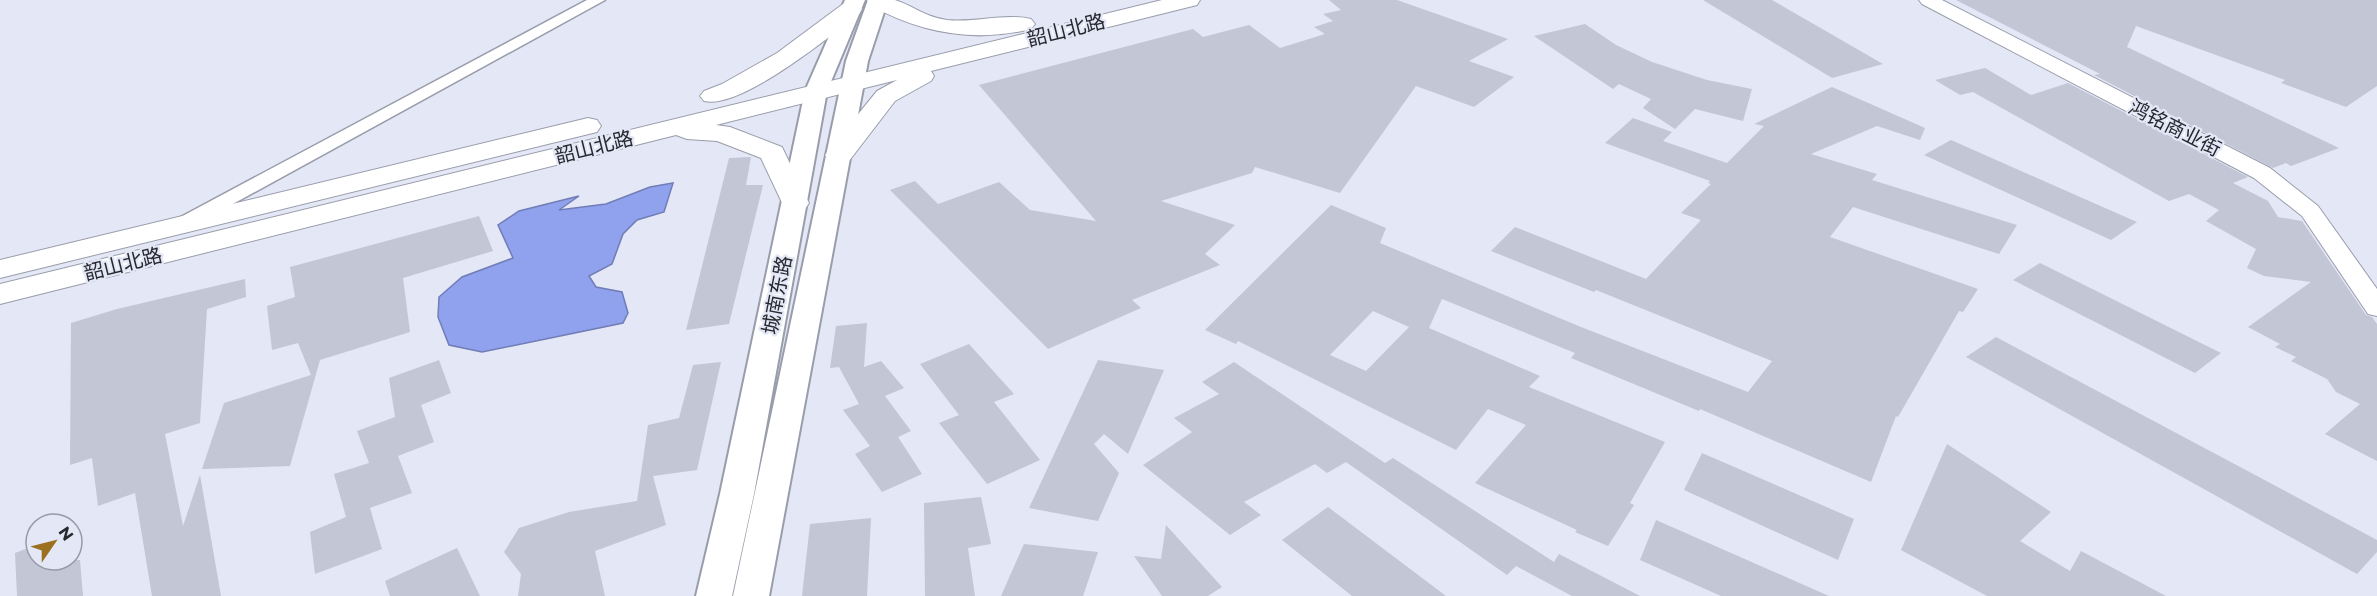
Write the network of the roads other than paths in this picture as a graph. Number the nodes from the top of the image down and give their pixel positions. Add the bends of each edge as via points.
1 (598, 0) edge
2 (878, 0) edge
3 (1120, 0) edge
4 (1189, 0) edge
5 (1928, 0) edge
6 (854, 2) edge
7 (1027, 23) junction
8 (958, 56) junction
9 (855, 72) junction
10 (820, 80) junction
11 (713, 96) junction
12 (662, 130) junction
13 (839, 155) junction
14 (795, 202) junction
15 (178, 226) junction
16 (0, 269) edge
17 (0, 294) edge
18 (2377, 308) edge
19 (714, 596) edge
20 (751, 596) edge

1 - 15 street
2 - 7 main road via 931,25 983,28
2 - 9 main road, 城南东路
3 - 7 main road, 韶山北路
4 - 8 main road, 韶山北路
5 - 18 street, 鸿铭商业街 via 2262,173 2310,210
6 - 10 main road, 城南东路
6 - 11 main road via 793,54
7 - 9 main road, 韶山北路
8 - 9 main road, 韶山北路
8 - 13 main road via 886,96
9 - 10 main road, 韶山北路
9 - 13 main road, 城南东路
10 - 11 main road, 韶山北路
10 - 12 main road, 韶山北路
10 - 14 main road, 城南东路
11 - 15 main road, 韶山北路
12 - 14 main road via 722,133 772,153
12 - 17 main road, 韶山北路
13 - 20 main road, 城南东路
14 - 19 main road, 城南东路
15 - 16 main road, 韶山北路

